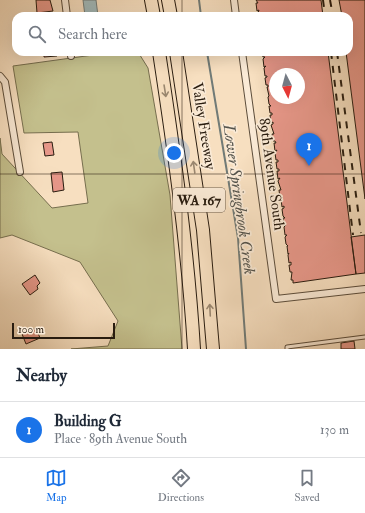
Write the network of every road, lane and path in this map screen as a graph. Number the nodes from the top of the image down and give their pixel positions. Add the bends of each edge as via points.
1 (65, 0) edge
2 (152, 0) edge
3 (168, 0) edge
4 (234, 0) edge
5 (66, 12) edge
6 (154, 12) edge
7 (170, 12) edge
8 (236, 12) edge
9 (160, 56) edge
10 (177, 56) edge
11 (243, 56) edge
12 (0, 76) edge
13 (172, 131) junction
14 (20, 172) dead end
15 (365, 289) edge
16 (365, 337) edge
17 (194, 349) edge
18 (199, 349) edge
19 (213, 349) edge
20 (287, 349) edge

1 - 5 street
2 - 6 highway
3 - 7 highway
4 - 8 street
9 -> 13 highway, WA 167
19 -> 10 highway, Valley Freeway / WA 167 via 203,230
11 - 15 street, 89th Avenue South via 276,299
12 - 14 street via 5,82
13 - 17 highway, WA 167 via 188,269
13 - 18 highway via 185,199
16 - 20 lane

